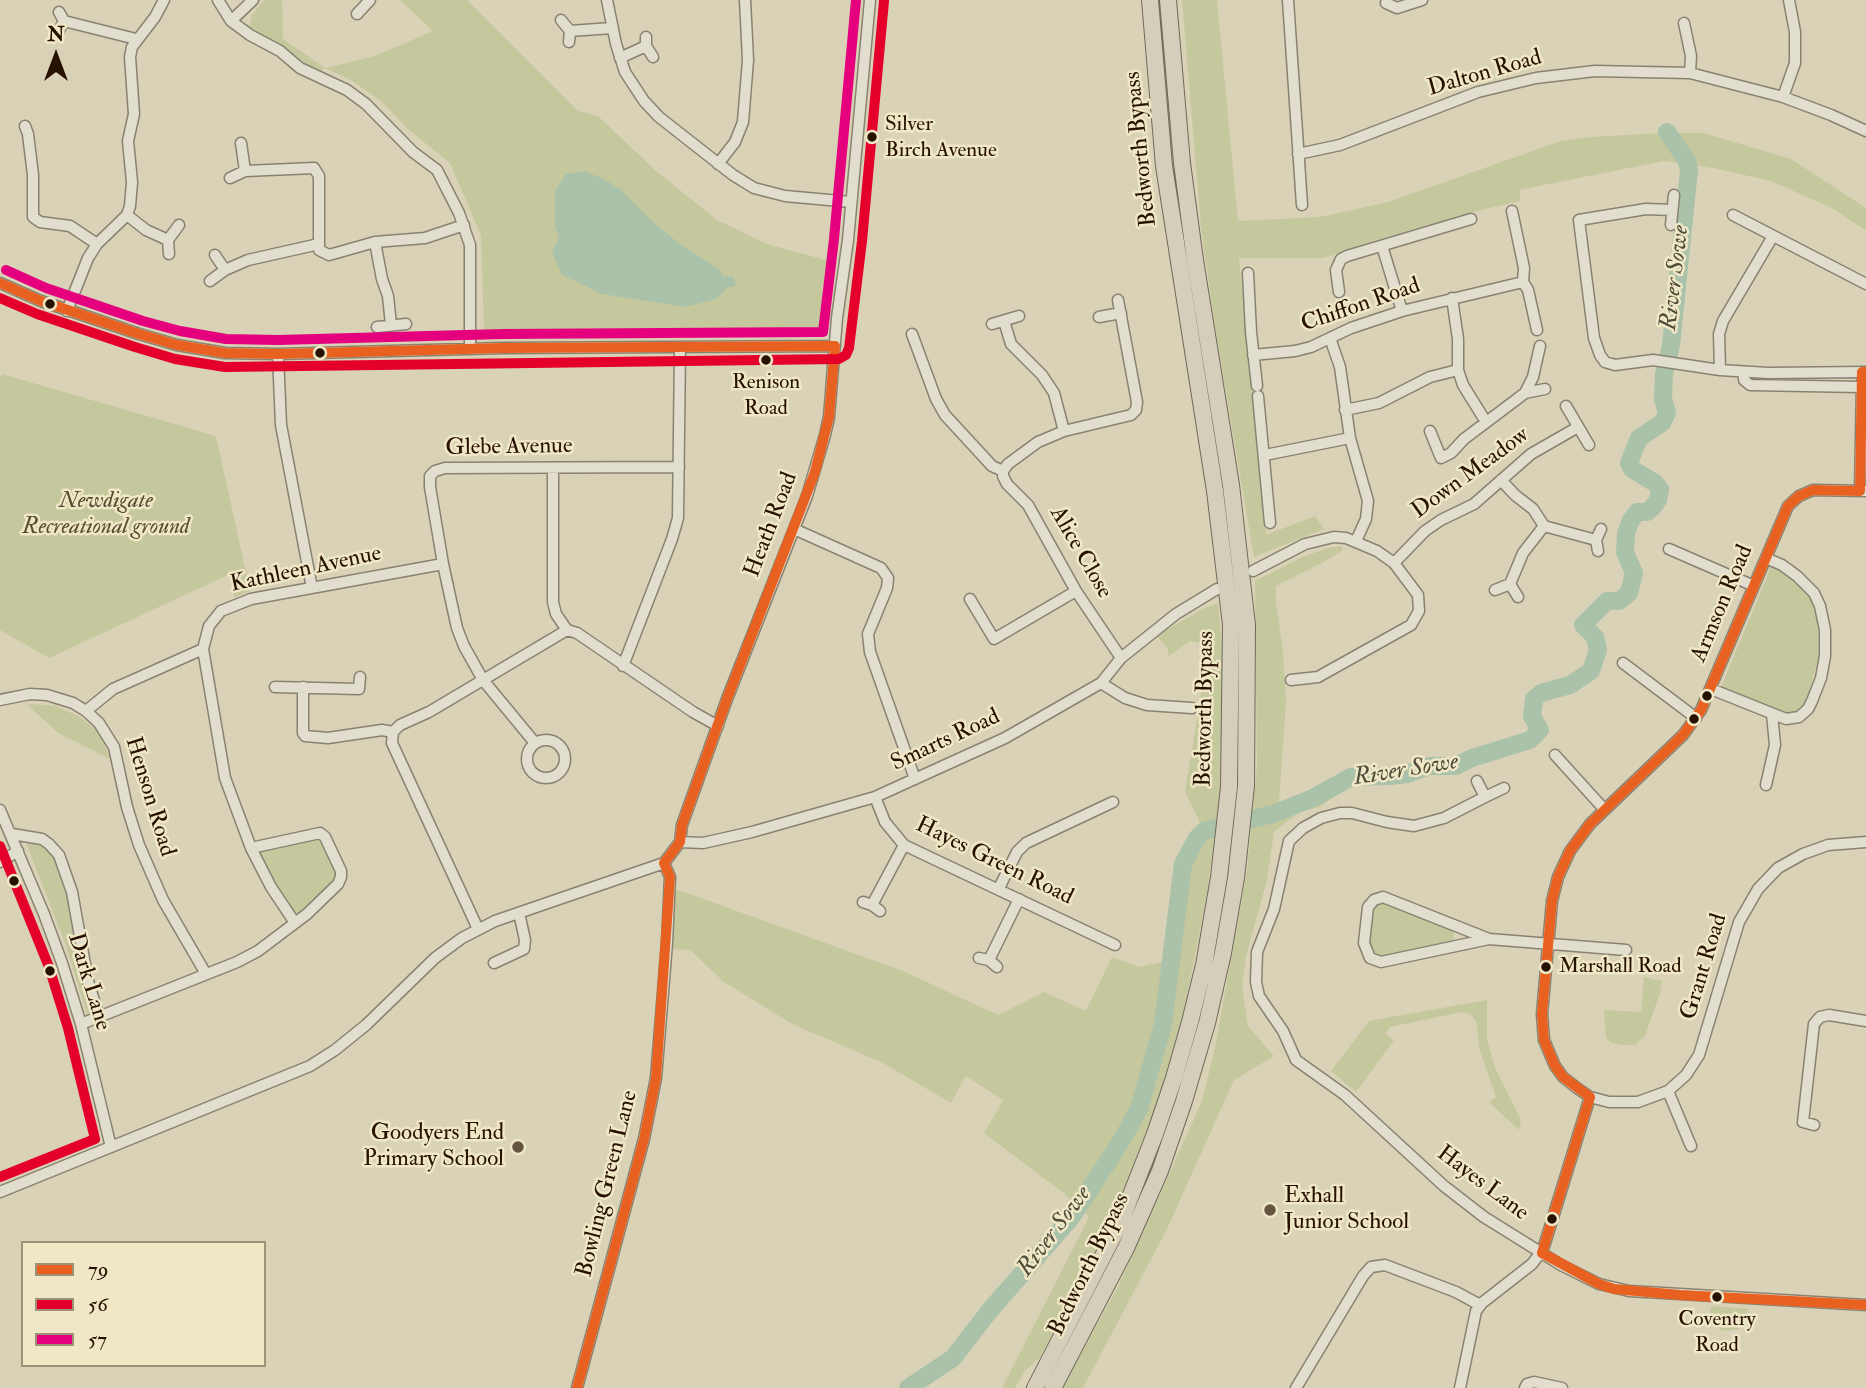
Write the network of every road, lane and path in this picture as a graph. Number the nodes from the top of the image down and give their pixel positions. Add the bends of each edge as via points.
1 (164, 0) edge
2 (218, 0) edge
3 (253, 0) edge
4 (607, 0) edge
5 (745, 0) edge
6 (870, 0) edge
7 (1150, 0) edge
8 (1168, 0) edge
9 (1288, 0) edge
10 (1422, 0) edge
11 (1790, 0) edge
12 (367, 1) edge
13 (1385, 3) dead end
14 (357, 14) dead end
15 (561, 20) dead end
16 (231, 21) junction
17 (1684, 23) dead end
18 (612, 28) junction
19 (58, 32) dead end
20 (136, 39) junction
21 (1687, 41) junction
22 (1674, 44) dead end
23 (653, 57) dead end
24 (620, 58) junction
25 (1690, 73) junction
26 (1783, 97) junction
27 (1866, 131) edge
28 (40, 133) dead end
29 (241, 143) dead end
30 (1298, 154) junction
31 (718, 164) junction
32 (246, 171) junction
33 (230, 178) dead end
34 (1674, 195) dead end
35 (851, 202) junction
36 (1301, 204) dead end
37 (1672, 210) junction
38 (1513, 211) dead end
39 (127, 215) junction
40 (1733, 215) dead end
41 (1471, 219) dead end
42 (179, 225) dead end
43 (464, 225) junction
44 (1671, 225) dead end
45 (1773, 236) junction
46 (168, 240) junction
47 (375, 242) junction
48 (97, 244) junction
49 (319, 244) junction
50 (1382, 246) junction
51 (169, 254) dead end
52 (215, 255) dead end
53 (225, 270) junction
54 (1248, 273) dead end
55 (210, 281) dead end
56 (1523, 282) junction
57 (0, 283) edge
58 (1866, 284) edge
59 (1339, 292) dead end
60 (1452, 298) junction
61 (1118, 300) dead end
62 (67, 311) junction
63 (1402, 311) junction
64 (1121, 313) junction
65 (1019, 316) dead end
66 (1099, 317) dead end
67 (1004, 321) junction
68 (406, 324) dead end
69 (992, 324) dead end
70 (391, 325) junction
71 (377, 327) dead end
72 (1536, 330) dead end
73 (912, 334) dead end
74 (1330, 338) junction
75 (835, 346) junction
76 (1540, 346) dead end
77 (680, 347) junction
78 (470, 348) junction
79 (278, 354) junction
80 (1253, 355) junction
81 (1458, 370) junction
82 (1720, 370) junction
83 (1744, 372) junction
84 (1864, 372) edge
85 (1863, 388) edge
86 (1545, 389) dead end
87 (1525, 393) junction
88 (1566, 406) dead end
89 (1345, 410) junction
90 (1486, 422) junction
91 (1578, 427) junction
92 (1430, 431) dead end
93 (1064, 432) junction
94 (1350, 439) junction
95 (1589, 445) dead end
96 (1265, 455) junction
97 (679, 467) junction
98 (553, 468) junction
99 (1003, 471) junction
100 (1502, 480) junction
101 (1863, 491) edge
102 (1269, 523) dead end
103 (1544, 526) junction
104 (794, 530) junction
105 (1598, 540) dead end
106 (1356, 541) junction
107 (1668, 549) dead end
108 (1766, 558) junction
109 (1394, 563) junction
110 (443, 564) junction
111 (1252, 571) dead end
112 (1510, 584) junction
113 (1754, 586) junction
114 (312, 588) junction
115 (1217, 589) dead end
116 (1495, 590) dead end
117 (1076, 591) junction
118 (1518, 597) dead end
119 (970, 599) dead end
120 (567, 630) junction
121 (203, 649) junction
122 (1121, 658) junction
123 (1623, 663) dead end
124 (623, 666) junction
125 (360, 677) dead end
126 (483, 680) junction
127 (1291, 680) dead end
128 (1101, 683) junction
129 (275, 687) dead end
130 (303, 687) junction
131 (1711, 689) junction
132 (1125, 698) junction
133 (0, 701) edge
134 (1192, 708) dead end
135 (1119, 709) dead end
136 (86, 711) junction
137 (1772, 714) junction
138 (1696, 718) junction
139 (718, 726) junction
140 (393, 732) junction
141 (534, 743) dead end
142 (1555, 755) dead end
143 (915, 779) junction
144 (1477, 781) dead end
145 (1766, 785) dead end
146 (1504, 788) dead end
147 (875, 797) junction
148 (1485, 797) junction
149 (1113, 801) dead end
150 (1604, 809) junction
151 (0, 810) edge
152 (12, 834) junction
153 (680, 842) junction
154 (1866, 842) edge
155 (904, 845) junction
156 (251, 848) junction
157 (18, 851) junction
158 (0, 862) edge
159 (664, 863) junction
160 (999, 888) junction
161 (1019, 898) junction
162 (872, 906) dead end
163 (519, 913) junction
164 (295, 923) junction
165 (478, 929) junction
166 (1489, 939) junction
167 (1548, 944) junction
168 (1115, 945) dead end
169 (1626, 950) dead end
170 (989, 962) dead end
171 (494, 963) dead end
172 (206, 974) junction
173 (99, 1017) junction
174 (1866, 1021) edge
175 (81, 1024) junction
176 (1668, 1091) junction
177 (1590, 1097) junction
178 (1814, 1125) dead end
179 (1691, 1146) dead end
180 (111, 1147) junction
181 (0, 1192) edge
182 (1541, 1252) junction
183 (1480, 1305) junction
184 (1866, 1305) edge
185 (577, 1388) edge
186 (1035, 1388) edge
187 (1053, 1388) edge
188 (1296, 1388) edge
189 (1460, 1388) edge
190 (1525, 1388) edge
191 (1562, 1388) edge

1 - 20 street
2 - 16 street
3 - 16 street
4 - 18 street
5 - 31 street via 748,60 743,122
6 - 35 street, Heath Road
7 - 186 highway, Bedworth Bypass via 1164,166 1215,491 1231,625 1229,787 1204,965 1155,1134 1120,1223
8 - 187 highway, Bedworth Bypass via 1182,163 1246,612 1246,786 1236,878 1208,1023 1164,1160 1126,1248
9 - 30 street
10 - 13 street via 1397,8
11 - 26 street via 1795,64
12 - 14 street
15 - 18 street via 570,36
16 - 43 street via 300,68 366,104 412,152 437,170
17 - 21 street
18 - 24 street
19 - 20 street via 62,17
20 - 39 street via 129,64 134,114 128,141 132,197
21 - 22 street
21 - 25 street
23 - 24 street via 646,41
24 - 31 street via 643,101
25 - 26 street, Dalton Road
25 - 30 street, Dalton Road via 1595,71 1536,78 1478,92 1340,145
26 - 27 street, Dalton Road
28 - 48 street via 26,130 33,217 70,226
29 - 32 street
30 - 36 street
31 - 35 street via 766,192
32 - 33 street
32 - 49 street via 303,167 317,171
34 - 37 street
35 - 75 street, Heath Road
37 - 44 street
37 - 82 street via 1646,209 1579,220 1594,338 1600,355 1610,364 1653,360
38 - 56 street
39 - 46 street
39 - 48 street
40 - 45 street
41 - 50 street
42 - 46 street
43 - 47 street via 425,238
43 - 78 street via 470,245
45 - 58 street
45 - 82 street via 1723,321
46 - 51 street
47 - 49 street via 328,255 319,250
47 - 70 street
48 - 62 street
49 - 53 street via 248,260
50 - 59 street via 1341,259 1336,270
50 - 63 street
52 - 53 street
53 - 55 street
54 - 80 street
56 - 60 street, Chiffon Road
56 - 72 street
57 - 62 street
60 - 63 street, Chiffon Road
60 - 81 street
61 - 64 street
62 - 79 street via 177,345 225,353
63 - 74 street, Chiffon Road
64 - 66 street
64 - 93 street via 1137,407 1131,415
65 - 67 street
67 - 69 street
67 - 93 street via 1011,344 1054,393
68 - 70 street
70 - 71 street
73 - 99 street, Alice Close via 945,415 992,466
74 - 80 street, Chiffon Road via 1295,351
74 - 89 street via 1340,367
75 - 77 street
75 - 104 street, Heath Road via 825,435
76 - 87 street
77 - 78 street
77 - 97 street
78 - 79 street
79 - 114 street via 281,425
80 - 96 street
81 - 89 street via 1430,377 1379,403
81 - 90 street
82 - 83 street
83 - 84 street
83 - 85 street via 1750,385
84 - 85 street, Armson Road
85 - 101 street, Armson Road
86 - 87 street
87 - 90 street
88 - 91 street
89 - 94 street
90 - 92 street via 1441,458
91 - 95 street
91 - 100 street, Down Meadow via 1531,454
93 - 99 street via 1038,442
94 - 96 street
94 - 106 street via 1367,501 1366,519
96 - 102 street
97 - 98 street, Glebe Avenue
97 - 124 street via 676,529
98 - 110 street, Glebe Avenue via 435,471 429,481
98 - 120 street via 553,602
99 - 117 street, Alice Close via 1007,484 1028,505
100 - 103 street
100 - 109 street, Down Meadow via 1474,504 1426,531
101 - 108 street, Armson Road via 1813,490 1799,496 1784,514
103 - 105 street
103 - 112 street via 1523,553
104 - 139 street, Heath Road
104 - 143 street via 881,568 888,578 868,634 870,652
106 - 109 street
106 - 111 street via 1334,537 1305,544
107 - 113 street
108 - 113 street, Armson Road
108 - 137 street via 1788,569 1814,593 1823,618 1825,644 1821,678 1808,709 1792,718
109 - 127 street via 1418,595 1419,611 1411,625 1318,677
110 - 114 street, Kathleen Avenue
110 - 126 street, Glebe Avenue via 457,628
112 - 116 street
112 - 118 street
113 - 131 street, Armson Road
114 - 121 street, Kathleen Avenue via 222,611 209,626
115 - 122 street, Smarts Road via 1176,614
117 - 119 street via 994,639
117 - 122 street, Alice Close
120 - 124 street via 577,632
120 - 126 street
121 - 136 street via 113,689
121 - 156 street via 225,778
122 - 128 street, Smarts Road
123 - 138 street
124 - 139 street
125 - 130 street via 359,688
126 - 140 street
126 - 141 street, Glebe Avenue
128 - 132 street
128 - 143 street, Smarts Road via 1005,738
129 - 130 street
130 - 140 street via 305,736
131 - 137 street
131 - 138 street, Armson Road
132 - 134 street via 1147,705
132 - 135 street
133 - 136 street via 16,695 47,695
136 - 172 street, Henson Road via 114,747 139,845 163,900
137 - 145 street via 1775,746
138 - 150 street, Armson Road
139 - 153 street, Heath Road
140 - 165 street via 392,743
142 - 150 street
143 - 147 street, Smarts Road
144 - 148 street
146 - 148 street, Hayes Lane
147 - 153 street, Smarts Road via 752,832 703,843
147 - 155 street, Hayes Green Road via 885,822
148 - 182 street, Hayes Lane via 1444,818 1414,826 1340,813 1303,828 1289,841 1279,891 1255,965 1259,996 1296,1060 1345,1095 1469,1206
149 - 160 street via 1020,847
150 - 167 street, Armson Road via 1578,838 1563,864 1552,901
151 - 152 street, Dark Lane
152 - 157 street, Dark Lane
152 - 173 street, Dark Lane via 42,839 59,855 72,892
153 - 159 street
154 - 176 street, Grant Road via 1828,845 1803,854 1778,868 1758,889 1739,922 1699,1055
155 - 160 street, Hayes Green Road
155 - 162 street
156 - 164 street
156 - 164 street via 314,832 325,837 341,877
157 - 158 street
157 - 175 street, Dark Lane
159 - 163 street
159 - 185 street, Bowling Green Lane via 670,877 656,1078
160 - 161 street, Hayes Green Road
161 - 168 street, Hayes Green Road
161 - 170 street
163 - 165 street
163 - 171 street via 524,949
164 - 172 street via 258,951
165 - 180 street via 443,951 366,1026 323,1058
166 - 166 street via 1383,897 1368,907 1364,943 1370,958 1381,962
166 - 167 street
167 - 169 street
167 - 177 street, Armson Road via 1544,1040 1563,1077
172 - 173 street
173 - 175 street
174 - 178 street via 1829,1015 1814,1024 1803,1122
175 - 180 street, Dark Lane
176 - 177 street, Grant Road via 1629,1103
176 - 179 street
177 - 182 street
180 - 181 street
182 - 183 street
182 - 184 street, Hayes Lane via 1614,1289
183 - 188 street via 1385,1265 1371,1267
183 - 189 street
190 - 191 street via 1534,1382

